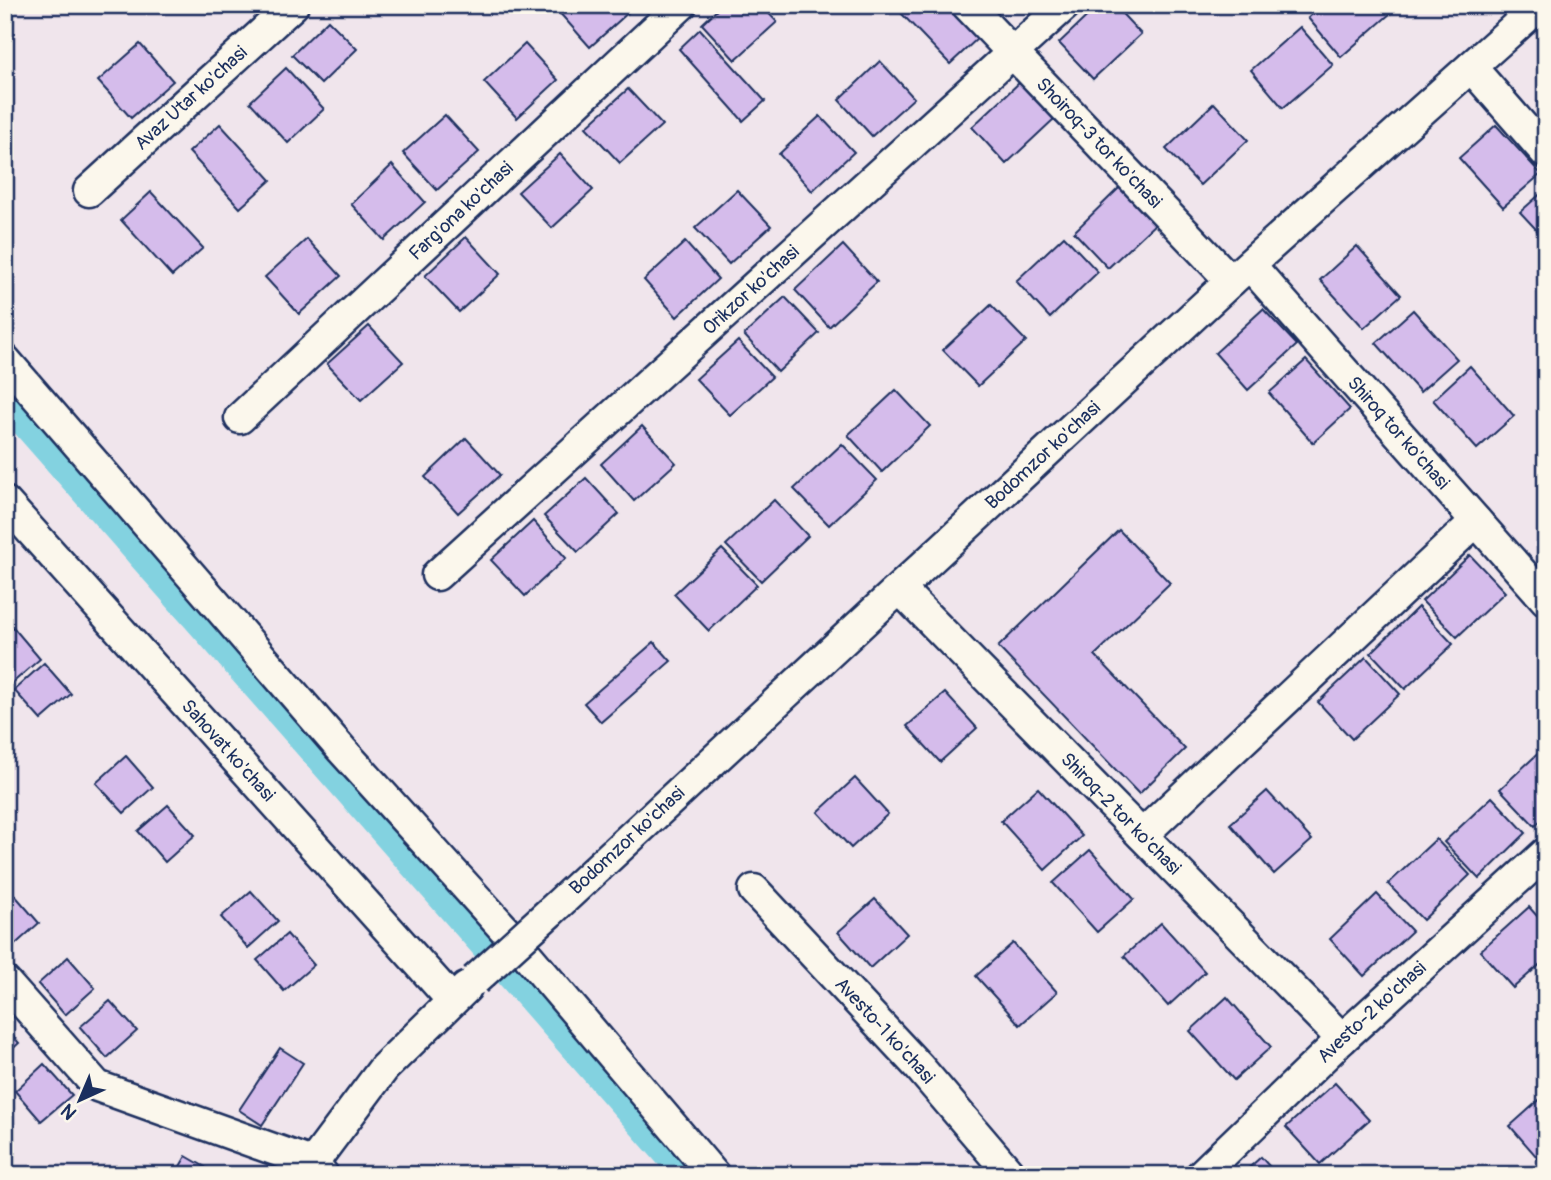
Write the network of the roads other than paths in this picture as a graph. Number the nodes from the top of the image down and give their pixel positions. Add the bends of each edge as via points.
1 (293, 5) edge
2 (681, 5) edge
3 (967, 5) edge
4 (1065, 5) edge
5 (1540, 5) edge
6 (1013, 53) junction
7 (1471, 67) junction
8 (1546, 153) edge
9 (89, 191) dead end
10 (1241, 273) junction
11 (5, 360) edge
12 (240, 418) dead end
13 (5, 502) edge
14 (1476, 521) junction
15 (437, 575) dead end
16 (900, 589) junction
17 (1546, 600) edge
18 (1142, 835) junction
19 (1546, 853) edge
20 (754, 890) dead end
21 (516, 942) junction
22 (5, 982) edge
23 (452, 1000) junction
24 (1342, 1039) junction
25 (313, 1171) edge
26 (714, 1175) edge
27 (1011, 1175) edge
28 (1201, 1175) edge

1 - 9 street, Avaz Utar ko'chasi
2 - 12 street, Farg'ona ko'chasi
3 - 6 street, Shoiroq-3 tor ko'chasi
4 - 6 street, Orikzor ko'chasi
5 - 7 street, Bodomzor ko'chasi
6 - 10 street, Shoiroq-3 tor ko'chasi
6 - 15 street, Orikzor ko'chasi
7 - 8 street
7 - 10 street, Bodomzor ko'chasi
10 - 14 street, Shiroq tor ko'chasi
10 - 16 street, Bodomzor ko'chasi
11 - 21 street via 333,740
13 - 23 street, Sahovat ko'chasi
14 - 17 street, Shiroq tor ko'chasi
14 - 18 street
16 - 18 street, Shiroq-2 tor ko'chasi
16 - 21 street, Bodomzor ko'chasi, bridge
18 - 24 street, Shiroq-2 tor ko'chasi
19 - 24 street, Avesto-2 ko'chasi
20 - 27 street, Avesto-1 ko'chasi via 919,1066
21 - 23 street, Bodomzor ko'chasi, bridge
21 - 26 street
22 - 25 street via 97,1086
23 - 25 street via 384,1068
24 - 28 street, Avesto-2 ko'chasi

